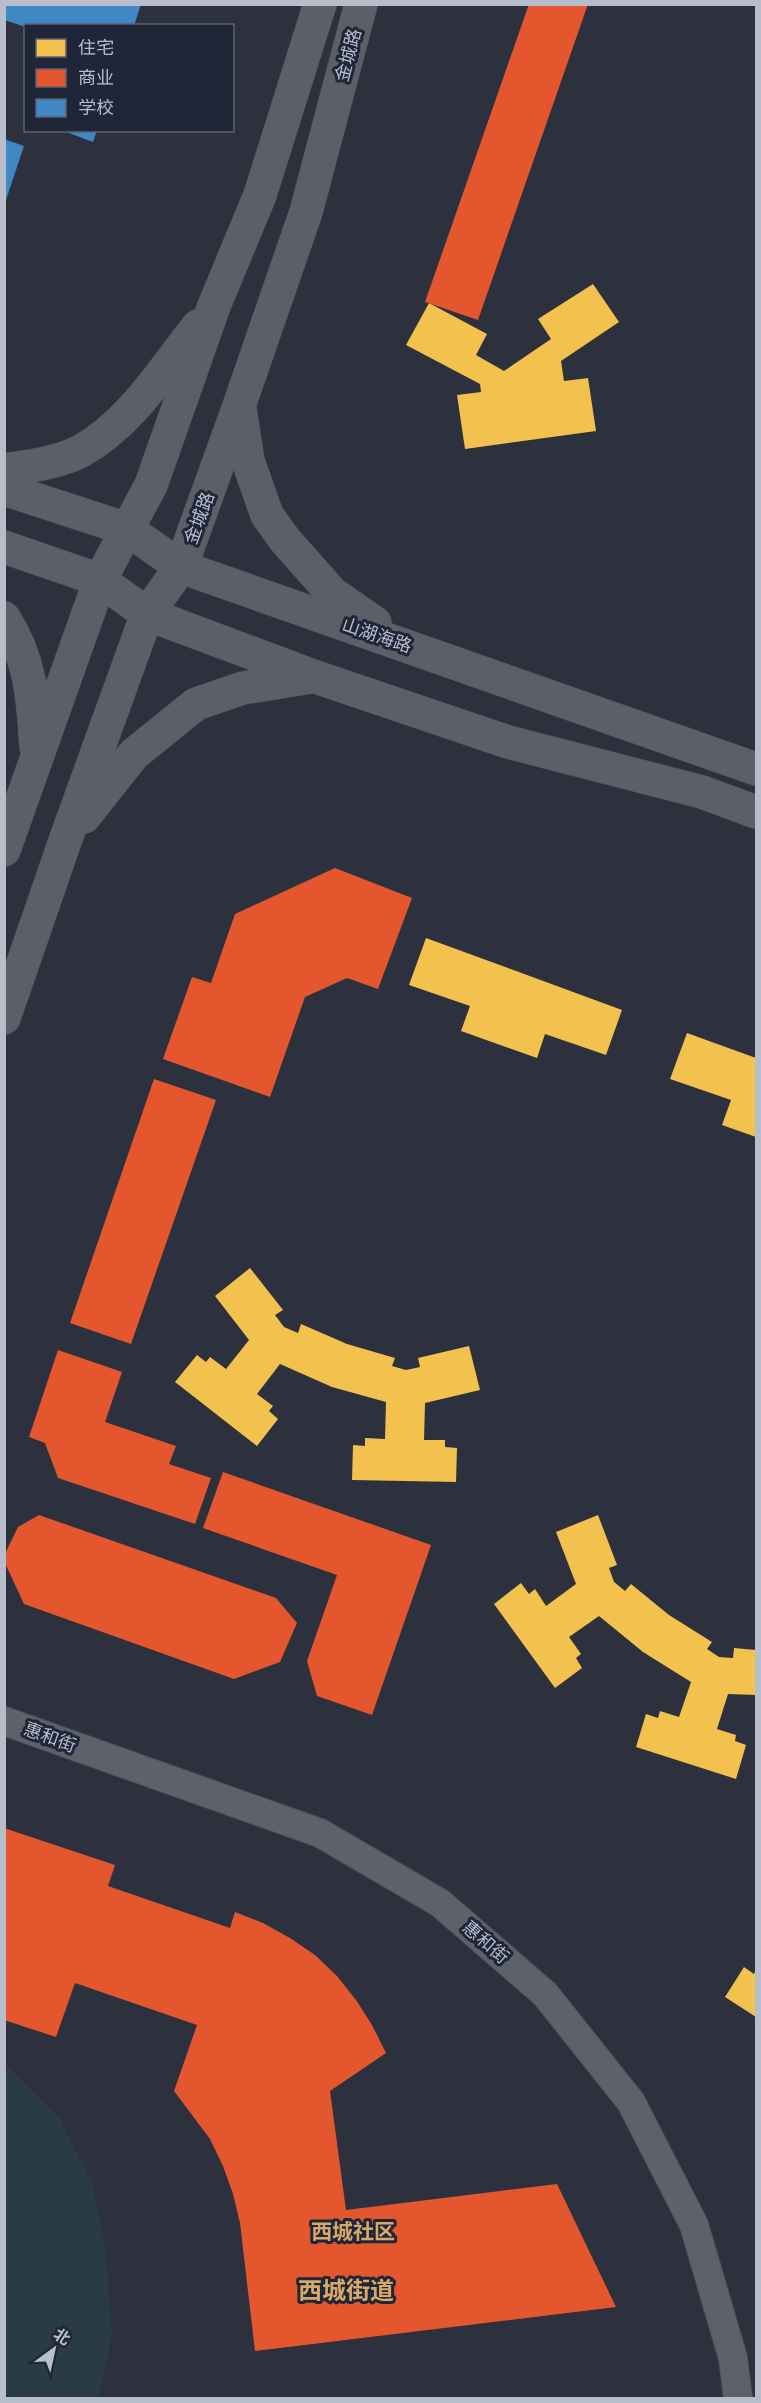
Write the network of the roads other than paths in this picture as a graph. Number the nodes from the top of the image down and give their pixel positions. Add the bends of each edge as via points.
1 (320, 4) edge
2 (361, 4) edge
3 (214, 306) junction
4 (239, 406) junction
5 (4, 470) edge
6 (4, 489) edge
7 (127, 529) junction
8 (4, 548) edge
9 (181, 567) junction
10 (100, 580) junction
11 (147, 614) junction
12 (4, 618) edge
13 (406, 645) junction
14 (313, 676) junction
15 (37, 761) junction
16 (756, 769) edge
17 (756, 812) edge
18 (65, 841) junction
19 (4, 850) edge
20 (4, 1018) edge
21 (4, 1721) edge
22 (738, 2398) edge

1 - 3 street via 260,195
2 - 4 street, 金城路 via 306,212
3 - 5 street via 139,402 110,431 80,452
3 - 7 street via 151,485
4 - 9 street, 金城路
4 - 13 street via 248,461 267,515 332,593
6 - 7 street, 山湖海路
7 - 9 street, 山湖海路
7 - 10 street
8 - 10 street
9 - 11 street, 金城路
9 - 13 street, 山湖海路
10 - 11 street
10 - 15 street
11 - 14 street
11 - 18 street, 金城路
12 - 15 street via 16,637 32,686
13 - 16 street, 山湖海路
14 - 17 street via 508,742 702,792
14 - 18 street via 243,688 196,704 134,754
15 - 19 street
18 - 20 street, 金城路
21 - 22 street, 惠和街 via 320,1833 440,1903 545,1994 631,2102 694,2225 733,2358

